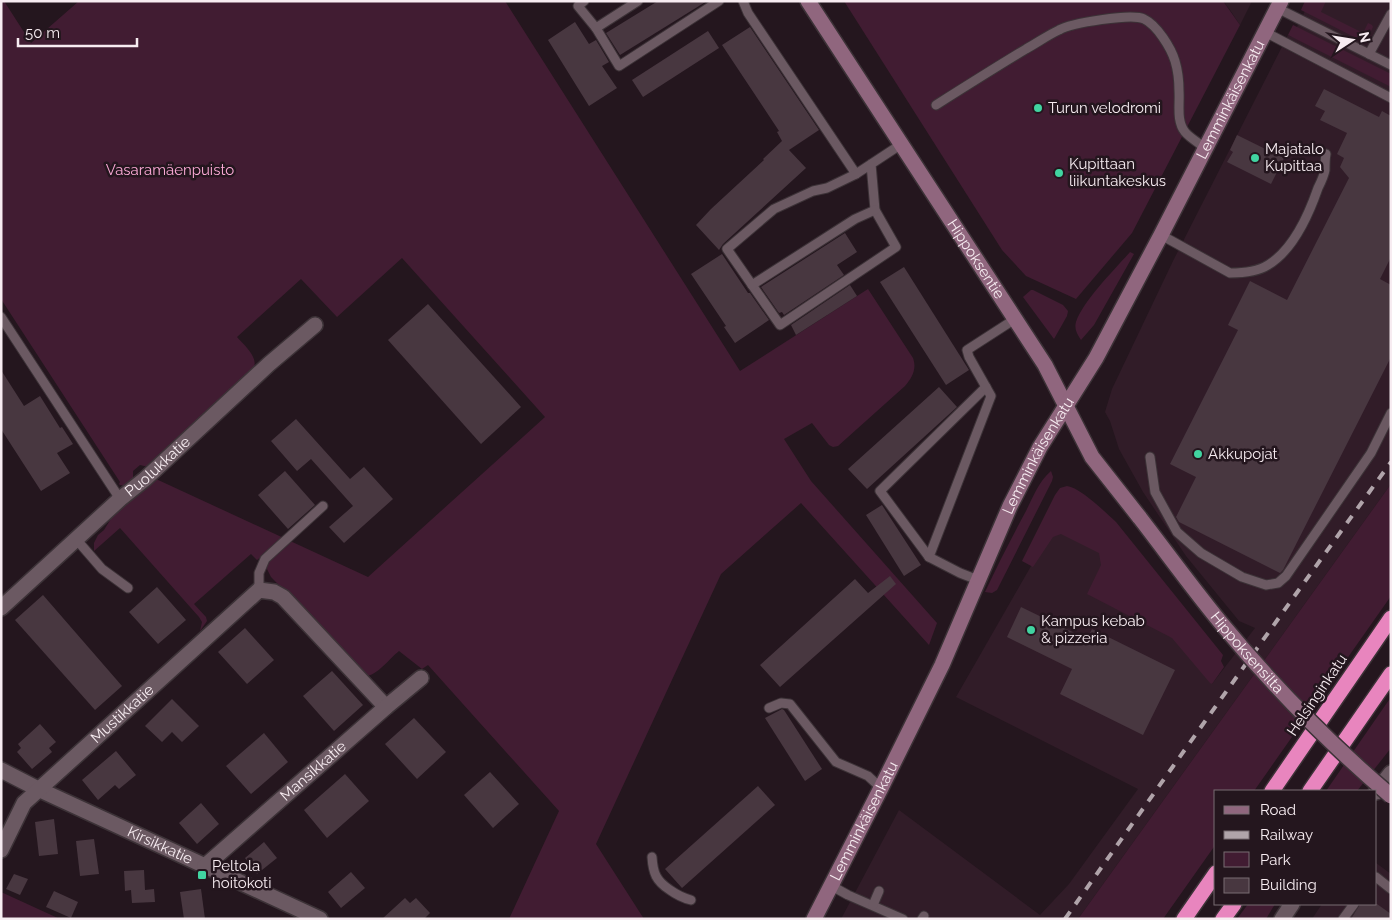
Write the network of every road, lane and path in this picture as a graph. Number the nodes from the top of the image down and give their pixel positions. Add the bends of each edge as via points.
1 (584, 1) edge
2 (638, 1) edge
3 (719, 1) edge
4 (743, 1) edge
5 (808, 1) edge
6 (1279, 5) edge
7 (1391, 14) edge
8 (596, 28) junction
9 (1265, 32) junction
10 (1369, 54) junction
11 (1391, 65) edge
12 (1391, 98) edge
13 (936, 105) dead end
14 (900, 145) junction
15 (1206, 148) junction
16 (1326, 154) dead end
17 (871, 164) junction
18 (856, 174) junction
19 (875, 210) junction
20 (1161, 235) junction
21 (752, 285) junction
22 (1, 316) edge
23 (1015, 319) junction
24 (315, 325) dead end
25 (986, 387) junction
26 (1066, 406) junction
27 (1391, 413) edge
28 (1150, 457) dead end
29 (120, 499) junction
30 (323, 506) dead end
31 (1140, 518) joint
32 (76, 539) junction
33 (929, 557) junction
34 (978, 580) junction
35 (128, 588) dead end
36 (259, 590) junction
37 (3, 605) edge
38 (1391, 618) edge
39 (1391, 674) edge
40 (421, 678) dead end
41 (386, 707) junction
42 (769, 708) dead end
43 (1, 770) edge
44 (1391, 773) edge
45 (881, 788) junction
46 (38, 790) junction
47 (1273, 790) edge
48 (1311, 790) edge
49 (1377, 791) edge
50 (1391, 796) edge
51 (1, 850) edge
52 (652, 857) dead end
53 (206, 866) junction
54 (1214, 876) edge
55 (1377, 878) edge
56 (830, 885) junction
57 (1391, 889) edge
58 (879, 891) dead end
59 (691, 900) dead end
60 (873, 905) junction
61 (1233, 905) edge
62 (1291, 905) edge
63 (1353, 905) edge
64 (320, 919) edge
65 (814, 919) edge
66 (903, 919) edge
67 (1184, 919) edge
68 (1223, 919) edge
69 (1282, 919) edge
70 (1343, 919) edge

1 - 8 lane via 578,6
2 - 8 lane
3 - 8 lane via 619,66
4 - 18 lane
5 - 14 street, Hippoksentie
6 - 9 street, Lemminkäisenkatu
6 - 10 lane
7 - 10 lane
9 - 12 lane
9 - 15 street, Lemminkäisenkatu
10 - 11 lane
13 - 15 lane via 1061,28 1105,19 1142,18 1163,38 1175,59 1181,126
14 - 17 lane
14 - 23 street, Hippoksentie
15 - 20 street, Lemminkäisenkatu
16 - 20 lane via 1312,208 1284,253 1268,265 1230,273
17 - 18 lane
17 - 19 lane
18 - 21 lane via 774,209 727,249
19 - 21 lane via 855,219
19 - 21 lane via 896,247 780,325
20 - 26 street, Lemminkäisenkatu via 1096,358
22 - 29 lane
23 - 25 lane via 967,350
23 - 26 street, Hippoksentie
24 - 29 street, Puolukkatie
25 - 33 lane via 991,396
25 - 33 lane via 880,491
26 - 31 street, Hippoksentie via 1092,457
26 - 34 street, Lemminkäisenkatu via 1020,484
27 - 28 lane via 1371,453 1278,583 1266,585 1242,578 1201,553 1178,532 1155,492
29 - 32 street, Puolukkatie
30 - 36 lane via 265,560 259,574
31 - 50 street, Hippoksensilta, bridge via 1221,623 1281,691
32 - 35 lane via 102,569
32 - 37 street, Puolukkatie
33 - 34 lane
34 - 45 street, Lemminkäisenkatu via 942,665
36 - 41 street via 283,596
36 - 46 street, Mustikkatie
38 - 47 highway, Helsinginkatu
39 - 48 highway
40 - 41 street, Mansikkatie
41 - 53 street, Mansikkatie
42 - 45 lane via 781,703 790,704 836,762 868,776
43 - 46 street, Kirsikkatie
44 - 49 street
45 - 56 street, Lemminkäisenkatu
46 - 51 street, Mustikkatie via 24,803
46 - 53 street, Kirsikkatie
52 - 59 lane via 653,868 661,884
53 - 64 street, Kirsikkatie
54 - 67 highway
55 - 57 lane
56 - 60 lane
56 - 65 street, Lemminkäisenkatu
58 - 60 lane
60 - 66 lane
61 - 68 highway
62 - 69 street
63 - 70 lane

